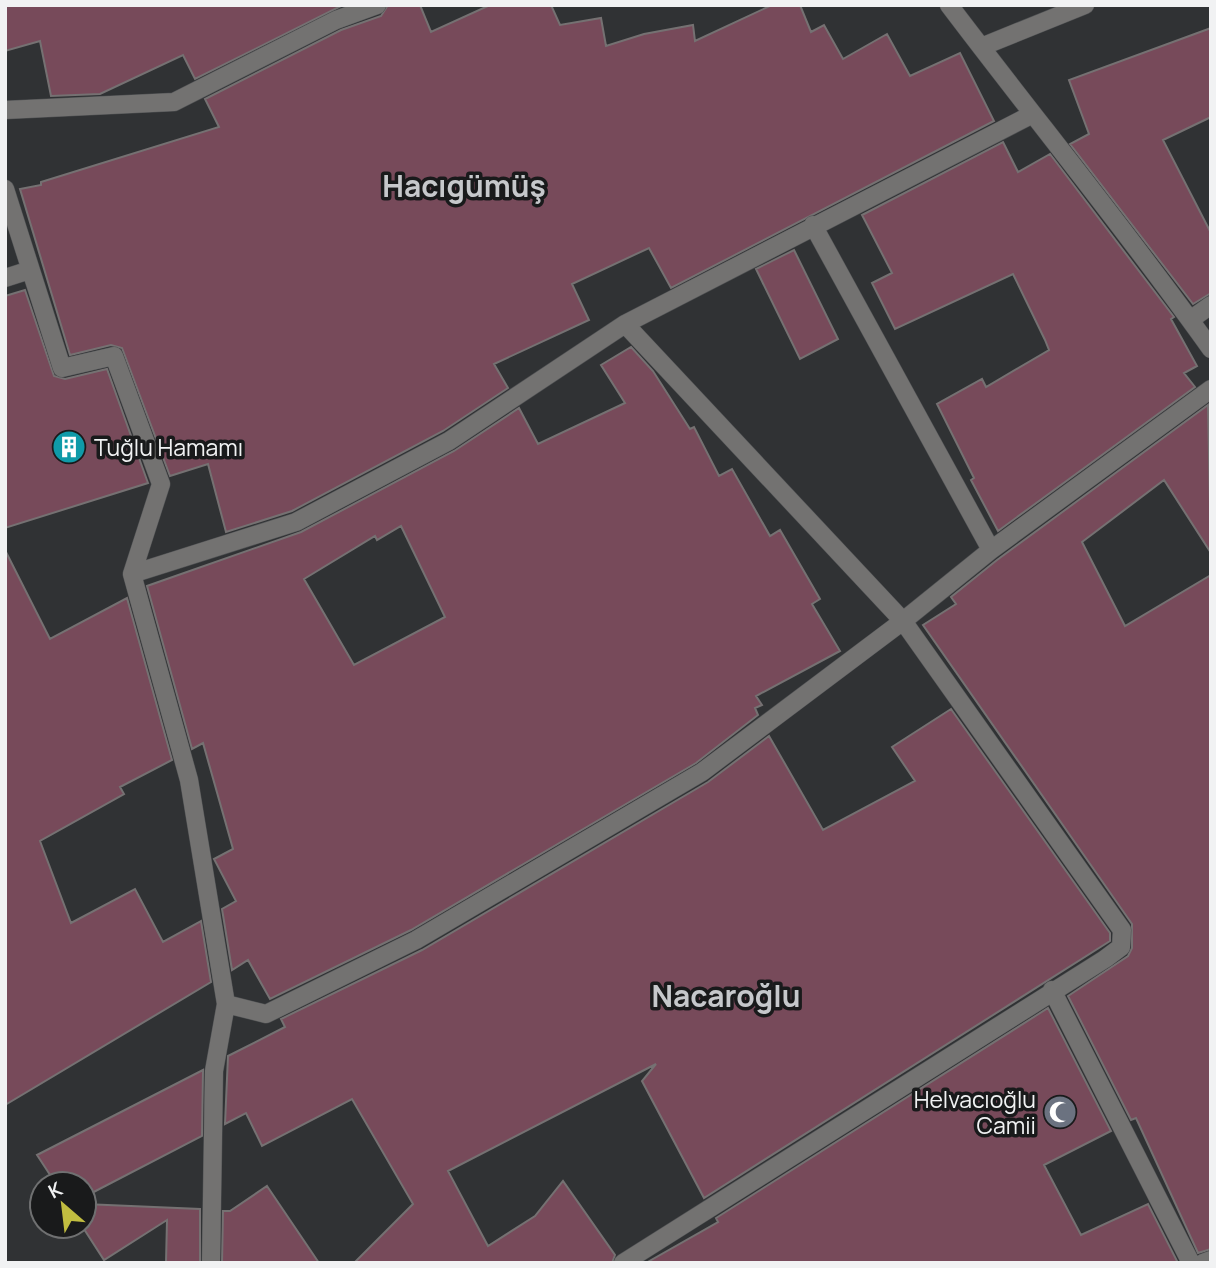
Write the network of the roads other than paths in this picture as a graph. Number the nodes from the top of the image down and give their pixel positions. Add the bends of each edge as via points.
1 (377, 5) edge
2 (949, 5) edge
3 (1085, 5) edge
4 (981, 47) junction
5 (5, 110) edge
6 (1031, 115) junction
7 (5, 189) edge
8 (813, 225) junction
9 (30, 270) junction
10 (5, 278) edge
11 (1211, 305) edge
12 (1190, 320) junction
13 (625, 324) junction
14 (1211, 349) edge
15 (1211, 389) edge
16 (991, 550) junction
17 (132, 573) junction
18 (903, 621) junction
19 (1052, 990) junction
20 (226, 1004) junction
21 (1211, 1259) edge
22 (211, 1263) edge
23 (623, 1263) edge
24 (1191, 1263) edge
25 (1203, 1263) edge

1 - 5 street via 336,20 174,102
2 - 4 street
3 - 4 street
4 - 6 street
6 - 8 street
6 - 12 street via 1120,223
7 - 9 street
8 - 13 street
8 - 16 street
9 - 10 street
9 - 17 street via 62,368 114,356 161,484
11 - 12 street
12 - 14 street
13 - 17 street via 449,441 296,522
13 - 18 street
15 - 16 street
16 - 18 street
17 - 20 street via 188,780
18 - 19 street via 1122,930 1121,947
18 - 20 street via 702,772 416,940 266,1014
19 - 23 street
19 - 24 street
20 - 22 street via 214,1071
21 - 25 street

